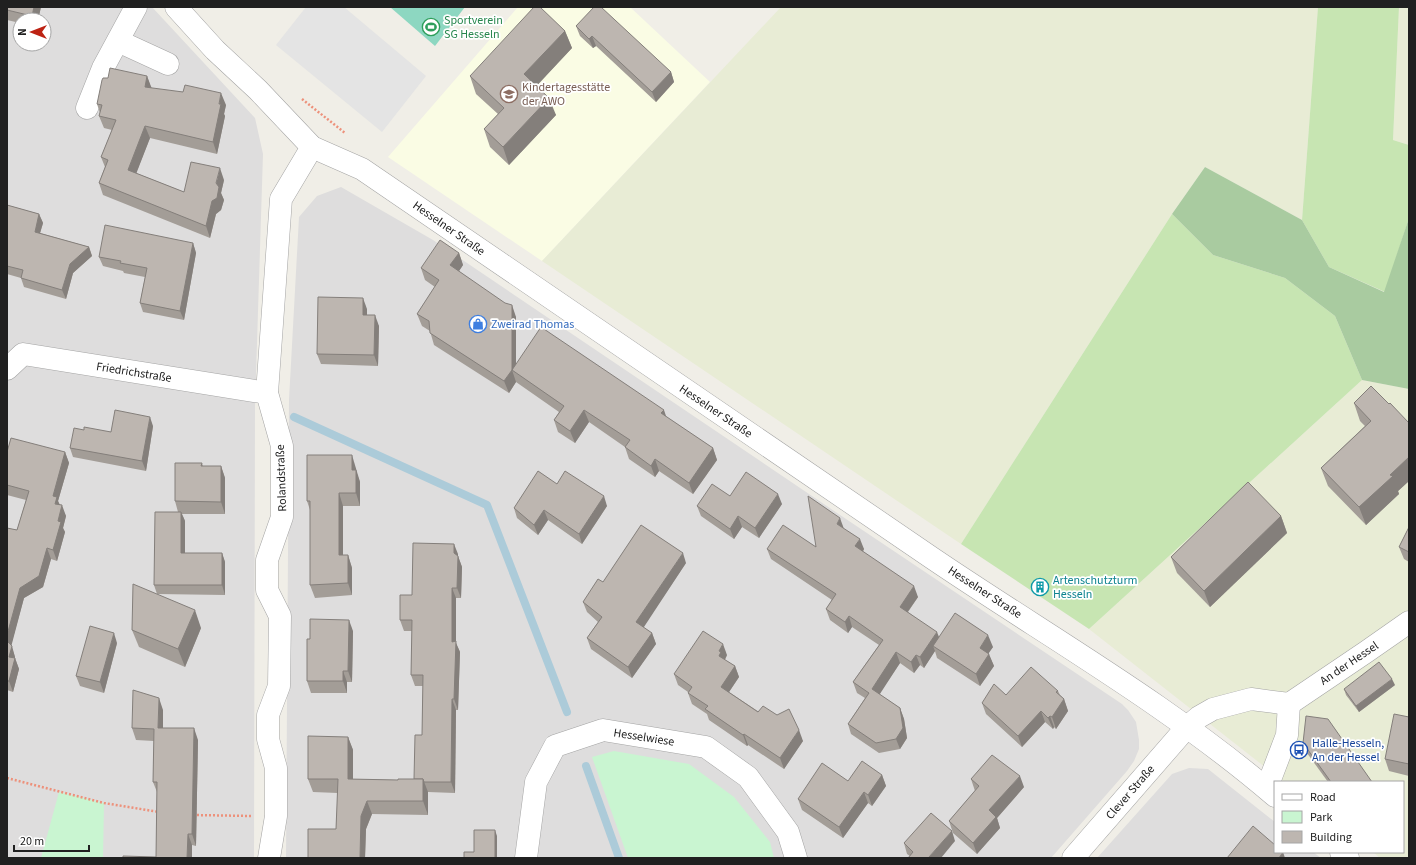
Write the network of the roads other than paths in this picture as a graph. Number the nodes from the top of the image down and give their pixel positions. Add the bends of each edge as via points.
1 (136, 7) edge
2 (176, 7) edge
3 (118, 41) junction
4 (168, 64) dead end
5 (87, 108) dead end
6 (312, 146) junction
7 (7, 369) edge
8 (267, 393) junction
9 (1409, 622) edge
10 (1289, 704) junction
11 (1187, 726) junction
12 (1269, 791) edge
13 (269, 858) edge
14 (526, 858) edge
15 (796, 858) edge
16 (1073, 858) edge

1 - 3 street
2 - 6 street, Hesselner Straße via 215,50
3 - 4 street
3 - 5 street via 103,68
6 - 8 street, Rolandstraße via 281,199
6 - 11 street, Hesselner Straße via 362,169 928,555
7 - 8 street, Friedrichstraße via 23,354
8 - 13 street, Rolandstraße via 282,446 282,517 267,560 267,590 280,616 279,686 268,715 268,739 276,768 276,816
9 - 10 street, An der Hessel
10 - 11 street via 1251,699 1213,709
10 - 12 street via 1287,735 1271,777
11 - 12 street, Hesselner Straße
11 - 16 street, Clever Straße
14 - 15 street, Hesselwiese via 536,782 555,746 603,730 706,747 748,778 788,832

